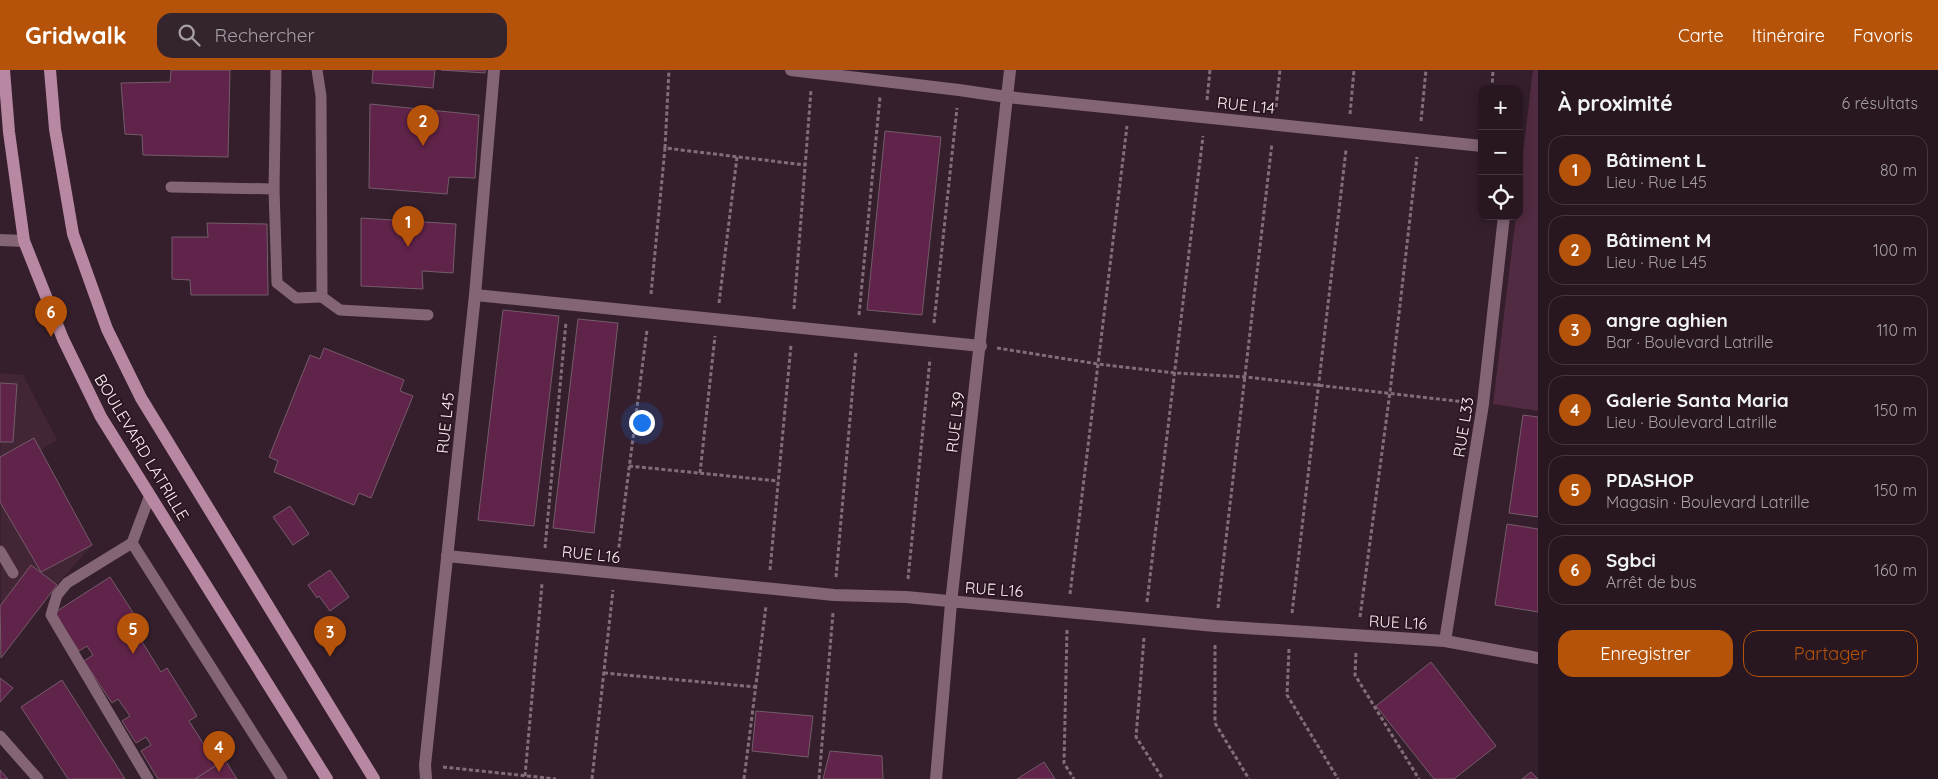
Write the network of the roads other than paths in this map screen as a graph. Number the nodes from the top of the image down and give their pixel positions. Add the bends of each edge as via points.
1 (4, 70) edge
2 (50, 70) edge
3 (276, 70) edge
4 (317, 70) edge
5 (494, 70) edge
6 (791, 70) edge
7 (1010, 70) edge
8 (1008, 98) junction
9 (1478, 146) edge
10 (171, 187) dead end
11 (274, 190) junction
12 (1504, 220) edge
13 (0, 240) edge
14 (24, 241) junction
15 (475, 295) junction
16 (322, 297) junction
17 (428, 315) dead end
18 (981, 346) junction
19 (150, 495) junction
20 (132, 543) junction
21 (0, 551) edge
22 (447, 556) junction
23 (13, 573) dead end
24 (951, 603) junction
25 (1445, 641) junction
26 (1538, 658) edge
27 (0, 736) edge
28 (38, 779) edge
29 (148, 779) edge
30 (282, 779) edge
31 (327, 779) edge
32 (374, 779) edge
33 (426, 779) edge
34 (936, 779) edge

1 - 14 main road, BOULEVARD LATRILLE
2 - 32 main road, BOULEVARD LATRILLE via 55,129 72,234 107,329 140,398
3 - 11 lane
4 - 16 lane via 321,96
5 - 15 street, RUE L45
6 - 8 street, RUE L14
7 - 8 street, RUE L39
8 - 9 street, RUE L14
8 - 18 street, RUE L39
10 - 11 lane
11 - 16 lane via 277,283 296,298
12 - 25 street, RUE L33 via 1483,404
13 - 14 street
14 - 19 main road, BOULEVARD LATRILLE via 63,340 101,417
15 - 18 street
15 - 22 street, RUE L45
16 - 17 lane via 340,310
18 - 24 street, RUE L39
19 - 20 lane
19 - 31 main road, BOULEVARD LATRILLE
20 - 29 lane via 67,583 57,595 51,615
20 - 30 lane
21 - 23 lane
22 - 24 street, RUE L16 via 834,595 906,597
22 - 33 street, RUE L45
24 - 25 street, RUE L16 via 1215,626
24 - 34 street, RUE L39
25 - 26 street, RUE L16
27 - 28 lane

